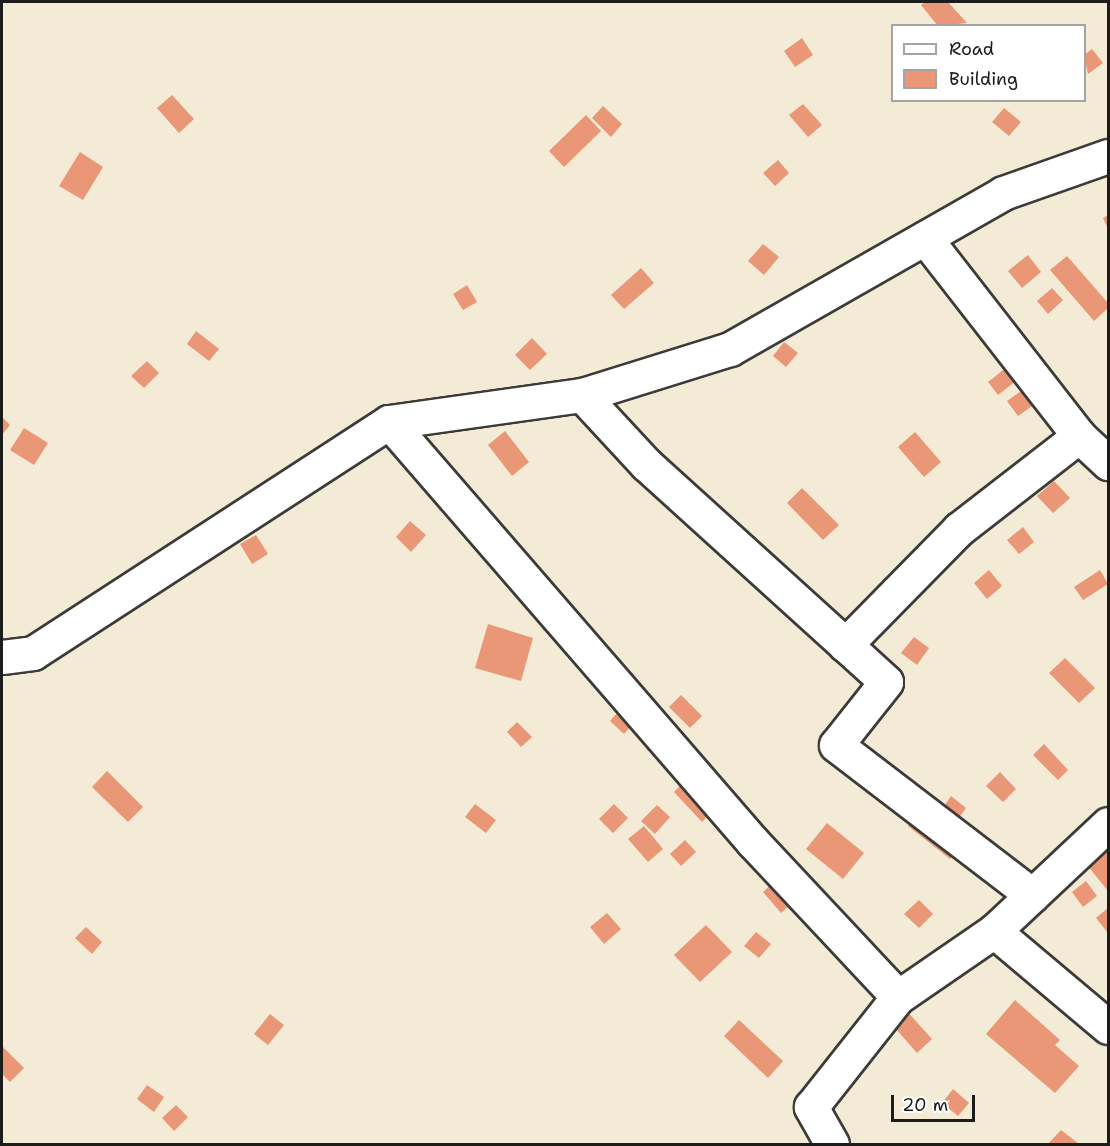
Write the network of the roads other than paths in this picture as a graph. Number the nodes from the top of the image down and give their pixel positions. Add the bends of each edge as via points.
1 (1108, 156) edge
2 (925, 238) junction
3 (582, 395) junction
4 (389, 422) junction
5 (1079, 436) junction
6 (1108, 463) edge
7 (845, 645) junction
8 (2, 657) edge
9 (1108, 824) edge
10 (1032, 895) junction
11 (994, 931) junction
12 (898, 997) junction
13 (1108, 1027) edge
14 (832, 1144) edge

1 - 2 street via 1003,193
2 - 3 street via 730,349
2 - 5 street
3 - 4 street
3 - 7 street via 646,464
4 - 8 street via 33,653
4 - 12 street via 753,842
5 - 6 street
5 - 7 street via 959,528
7 - 10 street via 886,682 836,745
9 - 10 street
10 - 11 street
11 - 12 street
11 - 13 street
12 - 14 street via 811,1107

